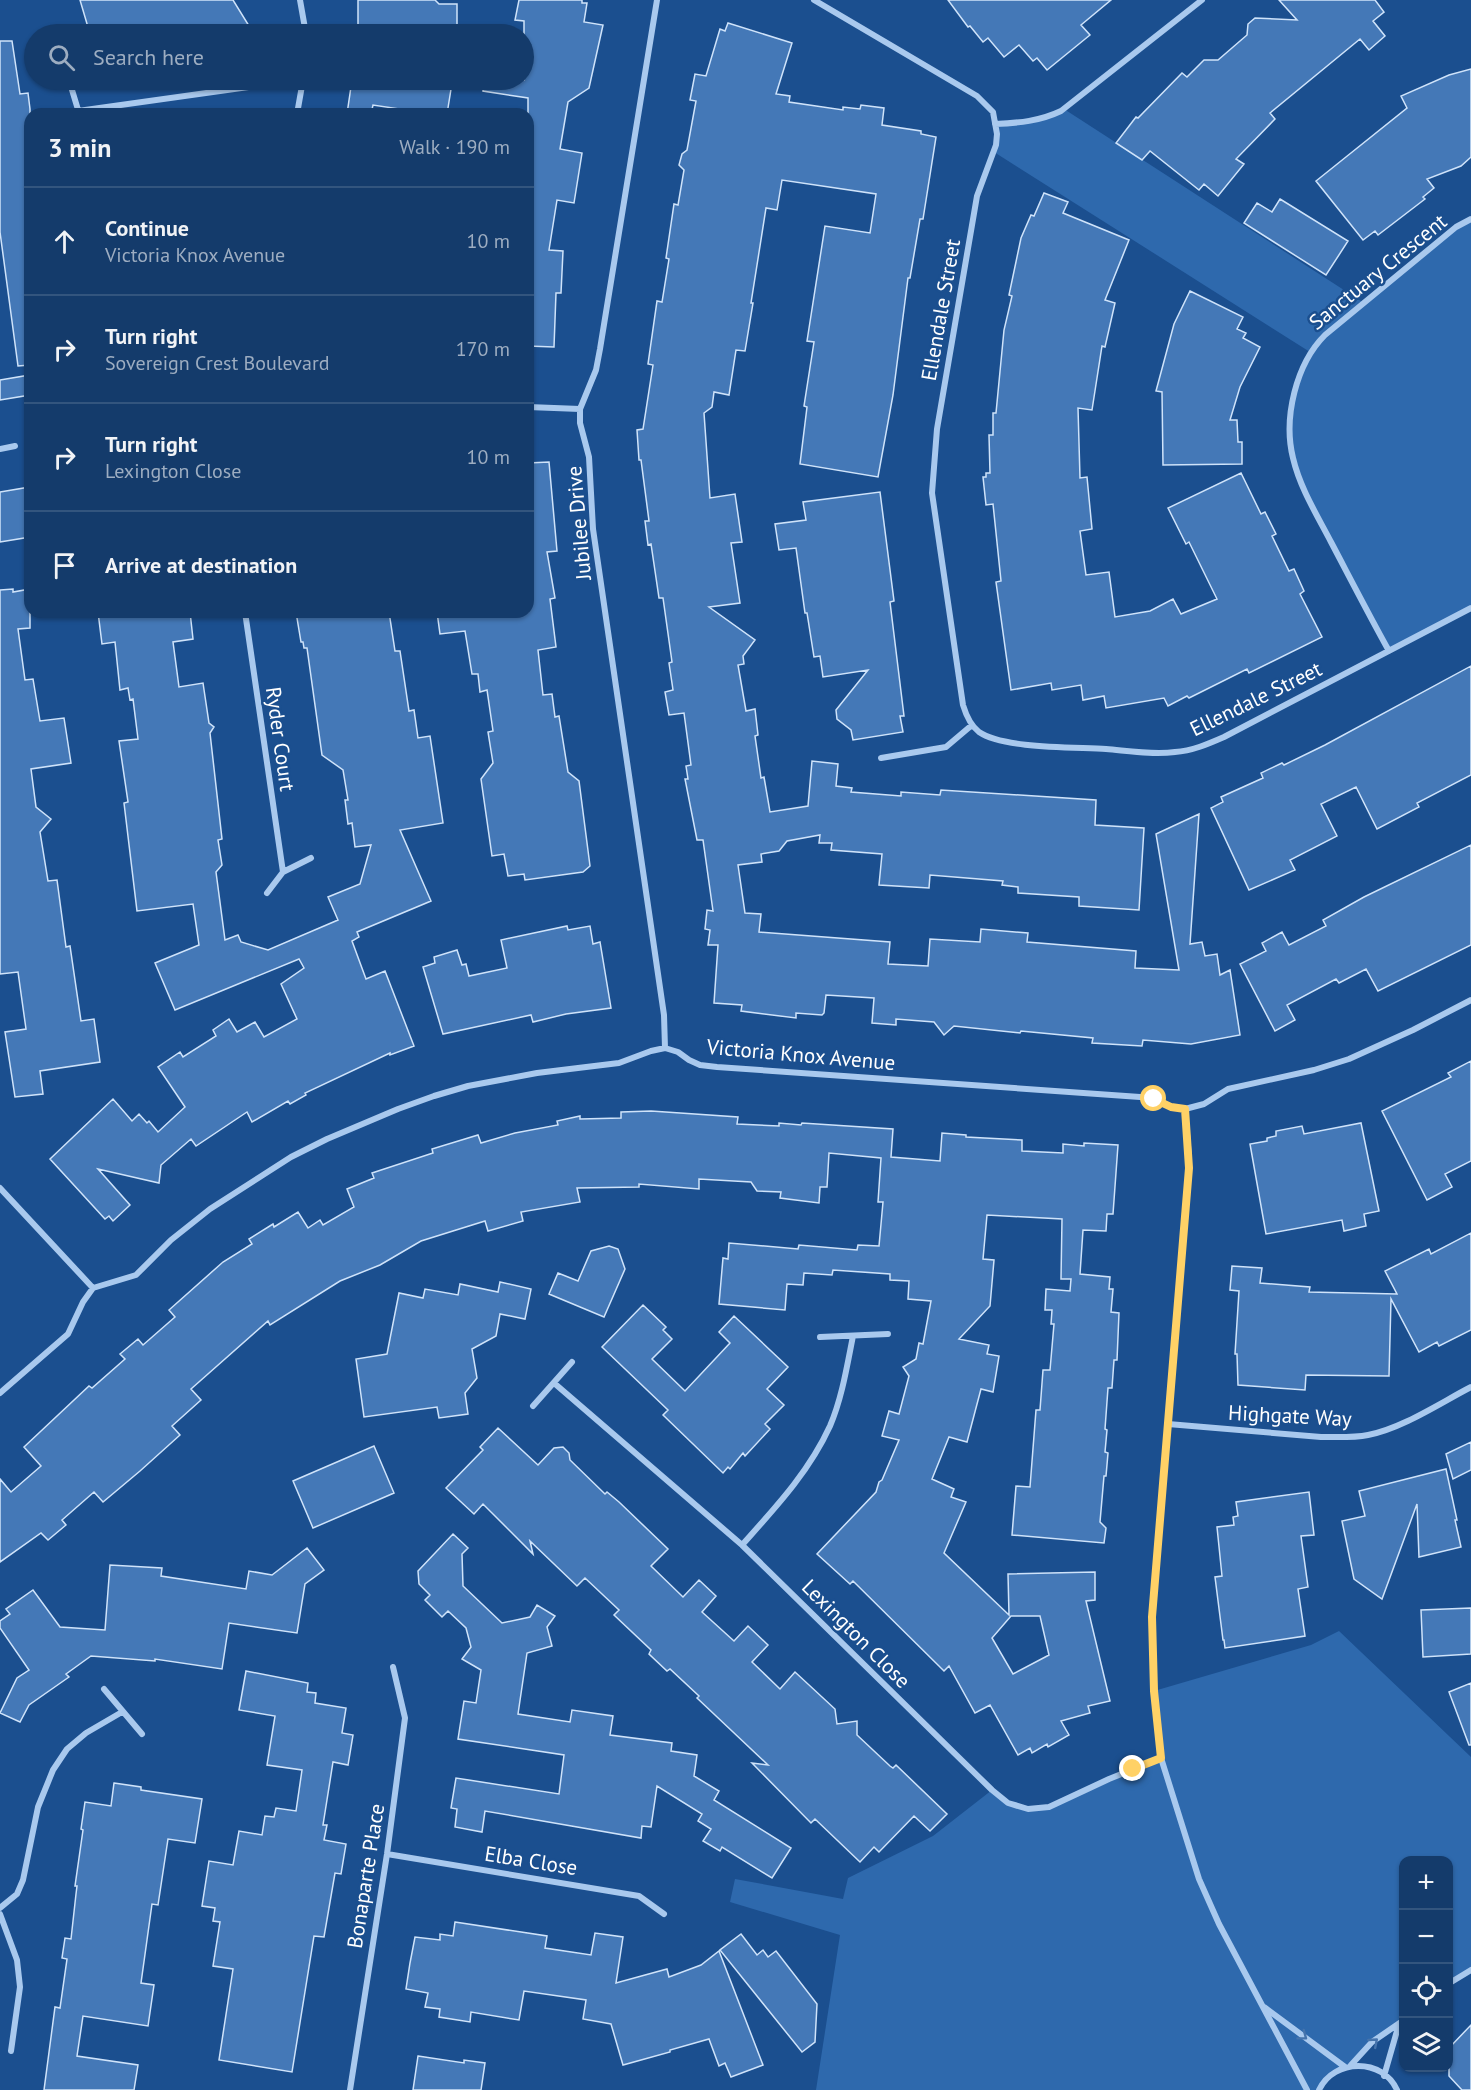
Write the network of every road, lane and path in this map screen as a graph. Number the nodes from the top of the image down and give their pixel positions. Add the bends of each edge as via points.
1 (300, 0) edge
2 (657, 0) edge
3 (814, 0) edge
4 (1202, 0) edge
5 (304, 24) edge
6 (72, 90) edge
7 (234, 90) edge
8 (300, 90) edge
9 (77, 108) edge
10 (113, 108) edge
11 (298, 108) edge
12 (995, 124) junction
13 (1471, 219) edge
14 (534, 407) edge
15 (580, 409) junction
16 (15, 446) dead end
17 (0, 448) edge
18 (1471, 608) edge
19 (246, 618) edge
20 (1389, 651) junction
21 (972, 725) junction
22 (881, 758) dead end
23 (311, 858) dead end
24 (283, 872) junction
25 (267, 893) dead end
26 (1471, 1000) edge
27 (665, 1048) junction
28 (1185, 1109) junction
29 (0, 1188) edge
30 (93, 1288) junction
31 (888, 1334) dead end
32 (853, 1336) junction
33 (820, 1337) dead end
34 (572, 1362) dead end
35 (554, 1383) junction
36 (1471, 1387) edge
37 (0, 1393) edge
38 (533, 1406) dead end
39 (1168, 1424) junction
40 (742, 1545) junction
41 (393, 1667) dead end
42 (104, 1689) dead end
43 (122, 1712) junction
44 (142, 1734) dead end
45 (1161, 1758) junction
46 (387, 1854) junction
47 (0, 1908) edge
48 (0, 1914) edge
49 (664, 1914) dead end
50 (1471, 1970) edge
51 (1453, 1981) edge
52 (1261, 2004) junction
53 (1399, 2022) edge
54 (1399, 2027) edge
55 (11, 2050) dead end
56 (1348, 2066) junction
57 (1384, 2076) junction
58 (350, 2090) edge
59 (1307, 2090) edge
60 (1319, 2090) edge
61 (1397, 2090) edge

1 - 5 street
2 - 15 street via 598,360
3 - 12 street via 977,96 993,112
4 - 12 street via 1061,111 1023,123
6 - 9 street
7 - 10 street
8 - 11 street
12 - 21 street, Ellendale Street via 996,145 977,196 937,429 933,482 963,705
13 - 20 street, Sanctuary Crescent via 1456,227 1325,335 1314,346 1296,384 1291,425 1293,459 1311,505
14 - 15 street
15 - 27 street, Jubilee Drive via 590,457 595,541 664,1015
16 - 17 street
18 - 20 street, Ellendale Street
19 - 24 street, Ryder Court
20 - 21 street, Ellendale Street via 1224,737 1179,752 1025,744 991,738
21 - 22 street via 946,747
23 - 24 street
24 - 25 street
26 - 28 street via 1349,1059 1228,1089 1204,1104
27 - 28 street, Victoria Knox Avenue via 700,1065 717,1067 1140,1096
27 - 30 street via 619,1063 468,1086 398,1108 291,1157 210,1209 136,1275
28 - 39 street via 1189,1168
29 - 30 street
30 - 37 street via 68,1334
31 - 32 street
32 - 33 street
32 - 40 street via 831,1424 820,1445 792,1488
34 - 35 street
35 - 38 street
35 - 40 street, Lexington Close
36 - 39 street, Highgate Way via 1387,1430 1358,1436 1321,1437
39 - 45 street via 1152,1617
40 - 45 street, Lexington Close via 1008,1803 1028,1809 1049,1807
41 - 46 street, Bonaparte Place via 405,1718
42 - 43 street
43 - 44 street
43 - 47 street via 86,1732 67,1749 53,1770 38,1807 23,1880 17,1894
45 - 52 street via 1199,1879
46 - 49 street, Elba Close via 639,1896
46 - 58 street, Bonaparte Place
48 - 55 street via 17,1960 20,1986
50 - 51 street
52 -> 56 street
52 - 59 street
56 -> 53 street
54 - 57 street
56 - 57 street via 1373,2069
56 - 60 street via 1330,2075
57 - 61 street

